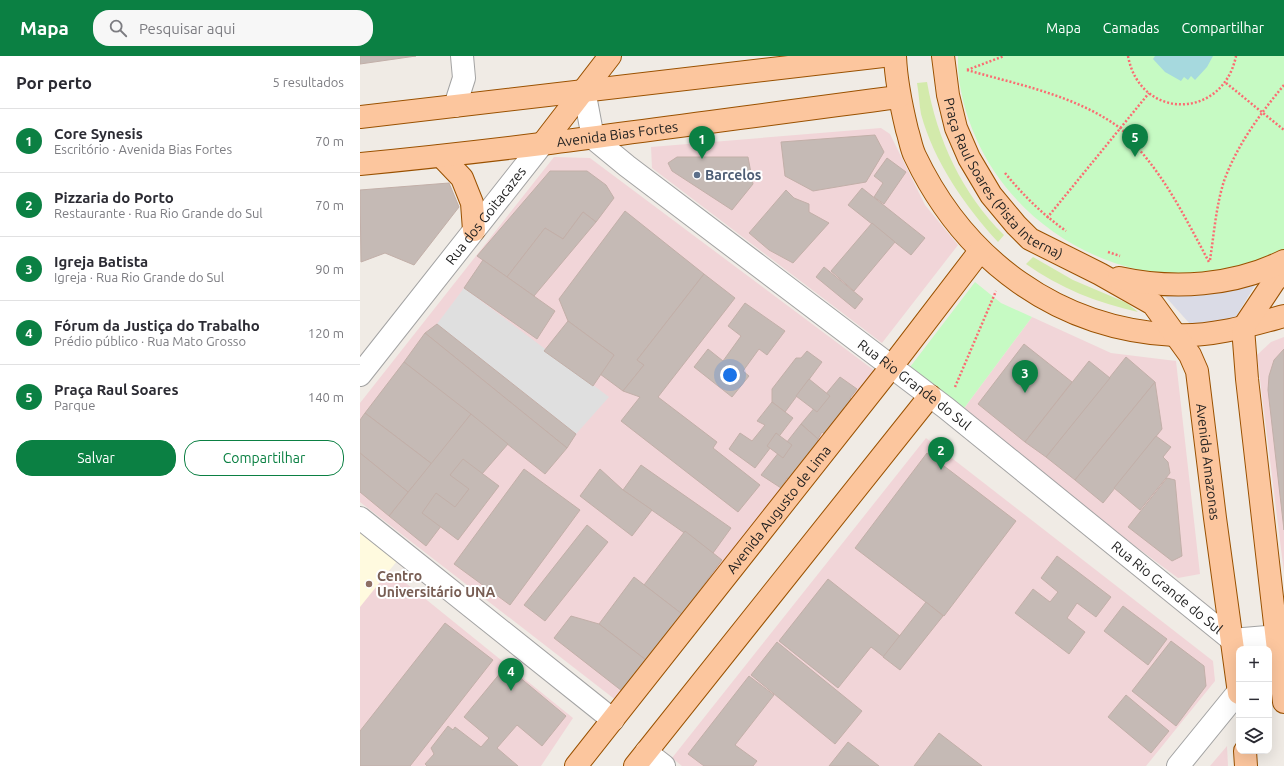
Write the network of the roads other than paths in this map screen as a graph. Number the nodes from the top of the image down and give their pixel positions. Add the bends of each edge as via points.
1 (462, 56) edge
2 (610, 56) edge
3 (883, 56) edge
4 (895, 56) edge
5 (943, 56) edge
6 (584, 90) junction
7 (899, 97) junction
8 (455, 106) junction
9 (360, 117) edge
10 (593, 138) junction
11 (543, 143) junction
12 (441, 156) junction
13 (360, 164) edge
14 (474, 230) junction
15 (980, 251) junction
16 (1284, 261) edge
17 (1284, 273) edge
18 (1100, 274) junction
19 (1284, 316) edge
20 (1244, 328) junction
21 (1176, 335) junction
22 (892, 366) junction
23 (360, 375) edge
24 (938, 402) junction
25 (360, 518) edge
26 (1281, 632) edge
27 (1232, 640) junction
28 (1238, 682) edge
29 (1236, 696) edge
30 (1284, 702) edge
31 (613, 720) junction
32 (1245, 754) edge
33 (641, 759) edge
34 (576, 766) edge
35 (664, 766) edge
36 (1178, 766) edge
37 (1246, 766) edge

1 - 8 street via 464,78
2 - 6 main road, Rua dos Goitacazes
3 - 6 main road
4 - 7 main road
5 - 18 main road, Praça Raul Soares (Pista Interna) via 948,95 956,128 969,158 991,195 1030,239
6 - 8 main road
6 - 10 street
6 - 11 main road, Rua dos Goitacazes
7 - 10 main road, Avenida Bias Fortes
7 - 15 main road via 914,155 943,206
8 - 9 main road
10 - 11 main road, Avenida Bias Fortes
10 - 22 street, Rua Rio Grande do Sul
11 - 12 main road, Avenida Bias Fortes
11 - 14 street, Rua dos Goitacazes
12 - 13 main road, Avenida Bias Fortes
12 - 14 main road via 462,178 472,203
14 - 23 street, Rua dos Goitacazes
15 - 21 main road via 1035,294 1068,311 1103,324 1129,330
15 - 22 main road, Avenida Augusto de Lima
16 - 18 main road via 1251,274 1204,274 1146,284
17 - 20 main road via 1274,280
18 - 21 main road, Avenida Amazonas via 1153,304
19 - 20 main road
20 - 21 main road via 1212,334
20 - 26 main road via 1247,378
21 - 27 main road, Avenida Amazonas via 1190,355 1197,371
22 - 24 street, Rua Rio Grande do Sul
22 - 31 main road, Avenida Augusto de Lima
24 - 27 street, Rua Rio Grande do Sul
24 - 33 main road
25 - 31 street
26 - 27 street, Rua Rio Grande do Sul
26 - 30 main road
27 - 28 main road, Avenida Amazonas
29 - 36 street
31 - 34 main road, Avenida Augusto de Lima
32 - 37 main road
33 - 35 street

